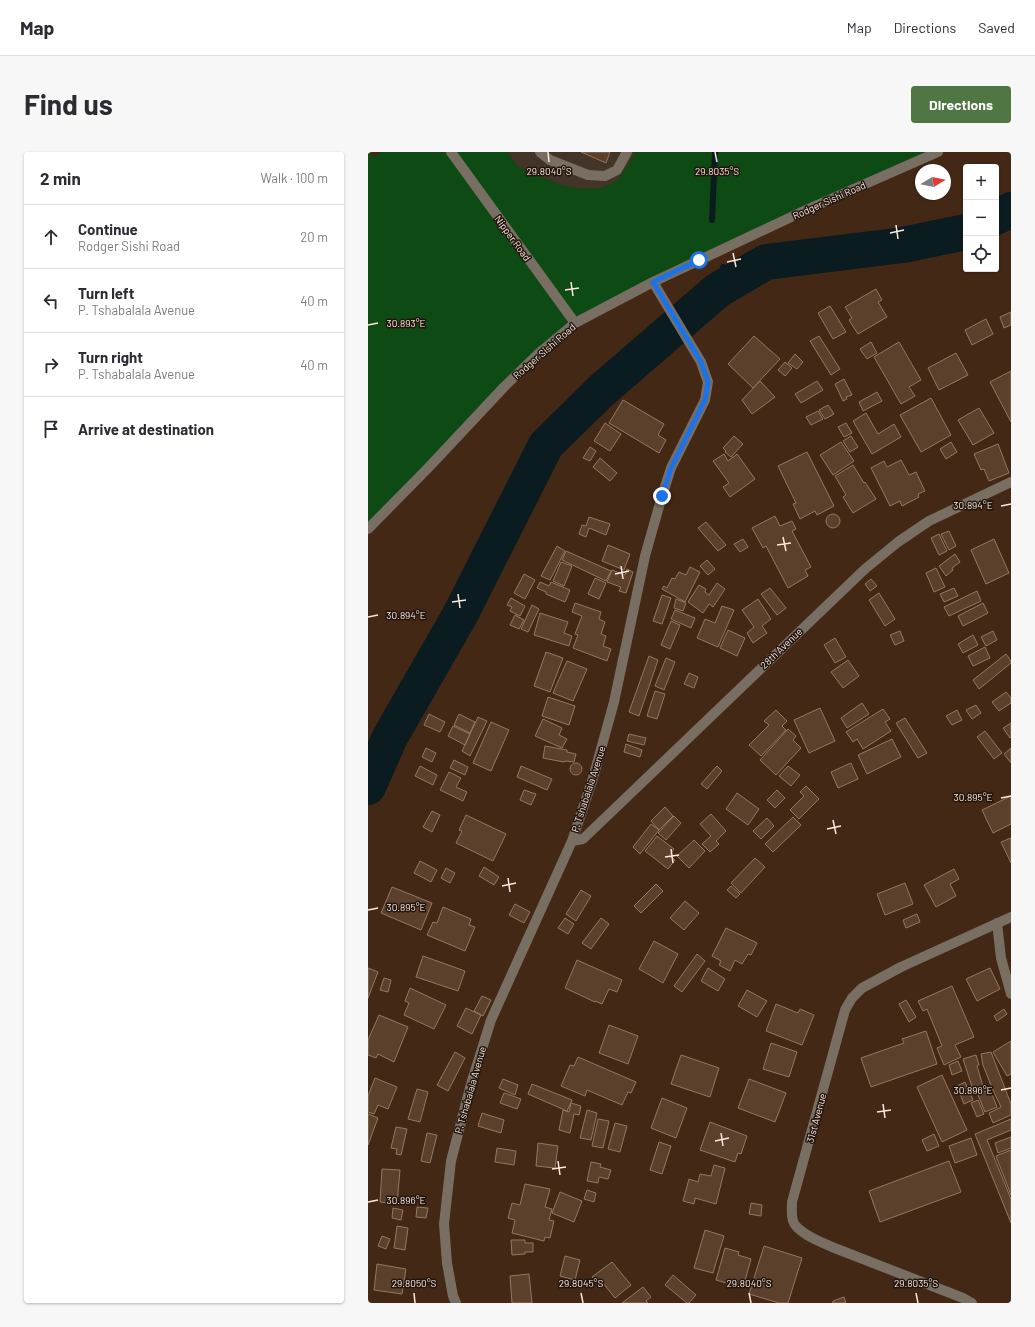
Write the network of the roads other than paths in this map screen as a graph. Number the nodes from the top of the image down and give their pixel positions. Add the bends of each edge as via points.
1 (451, 152) edge
2 (540, 152) edge
3 (627, 152) edge
4 (938, 152) edge
5 (653, 282) junction
6 (575, 323) junction
7 (1011, 482) edge
8 (368, 529) edge
9 (572, 842) junction
10 (1011, 917) edge
11 (997, 923) junction
12 (1011, 994) edge
13 (456, 1303) edge
14 (972, 1303) edge

1 - 6 street, Nipper Road
2 - 3 street via 550,160 588,175 605,176 617,170
4 - 5 street, Rodger Sishi Road via 806,210
5 - 6 street, Rodger Sishi Road
5 - 9 street, P. Tshabalala Avenue via 701,362 708,382 705,400 671,468 662,496 645,556 614,702
6 - 8 street, Rodger Sishi Road via 538,354
7 - 9 street, 28th Avenue via 929,522 865,569 583,839
9 - 13 street, P. Tshabalala Avenue via 491,1020 451,1161 444,1224 447,1263
10 - 11 street, 31st Avenue
11 - 12 street
11 - 14 street, 31st Avenue via 901,967 862,988 852,998 845,1010 792,1202 793,1222 799,1230 812,1238

